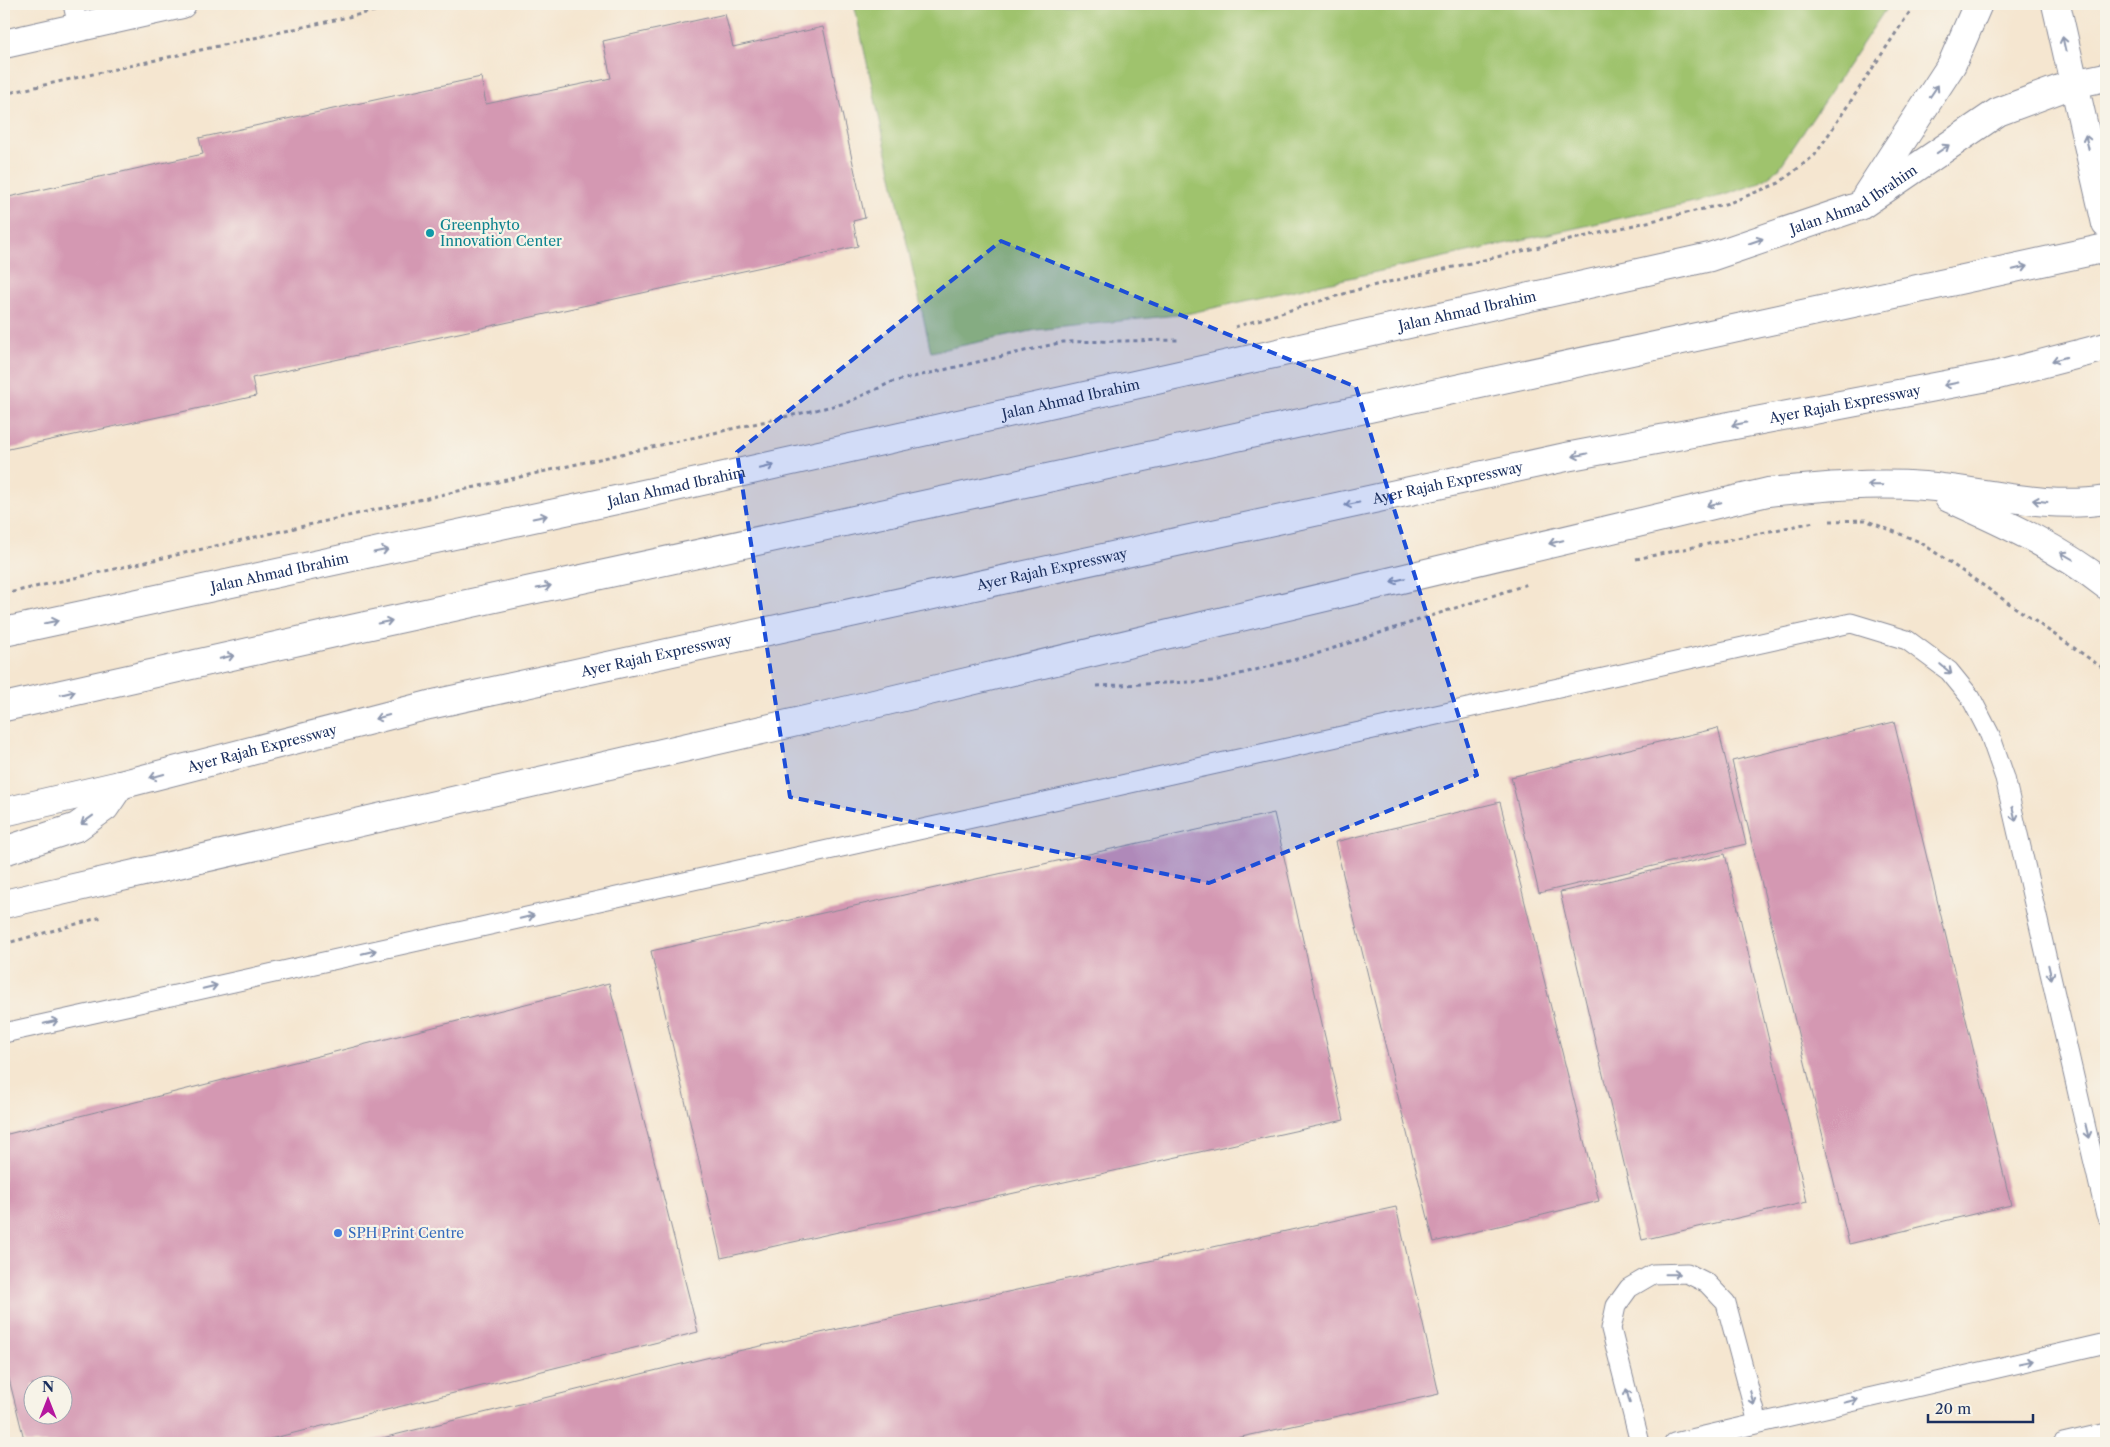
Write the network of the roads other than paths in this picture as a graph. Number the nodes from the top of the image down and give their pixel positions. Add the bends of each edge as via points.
1 (182, 4) edge
2 (1978, 4) edge
3 (2056, 4) edge
4 (76, 15) edge
5 (4, 44) edge
6 (2106, 77) edge
7 (2073, 84) junction
8 (1860, 206) junction
9 (2106, 224) edge
10 (2106, 248) edge
11 (2106, 347) edge
12 (1924, 486) junction
13 (2106, 500) edge
14 (2106, 585) edge
15 (4, 632) edge
16 (9, 705) edge
17 (120, 785) junction
18 (4, 812) edge
19 (4, 851) edge
20 (4, 904) edge
21 (4, 1033) edge
22 (2106, 1215) edge
23 (2106, 1344) edge
24 (1758, 1423) junction
25 (2106, 1433) edge
26 (1640, 1443) edge
27 (1674, 1443) edge
28 (2063, 1443) edge

1 - 4 main road
8 -> 2 main road via 1952,64
7 -> 3 main road
4 - 5 main road
6 - 7 main road, Jalan Ahmad Ibrahim
8 -> 7 main road, Jalan Ahmad Ibrahim via 1998,112
9 -> 7 main road
15 -> 8 main road, Jalan Ahmad Ibrahim via 611,502 1710,257
16 -> 10 main road
11 -> 17 main road, Ayer Rajah Expressway via 1998,375 1566,458 507,688
13 -> 12 main road via 2051,502
14 -> 12 main road via 2069,557
12 -> 20 main road via 1843,485 1768,492 852,709
17 - 18 main road, Ayer Rajah Expressway
17 -> 19 main road via 105,807 77,827
21 -> 22 lane via 1851,623 1907,640 1949,671 1970,698 1990,735 2005,778
24 -> 23 lane
26 -> 24 lane via 1611,1329 1616,1306 1630,1288 1653,1274 1687,1273 1707,1282 1726,1303
24 - 27 lane
25 - 28 lane

